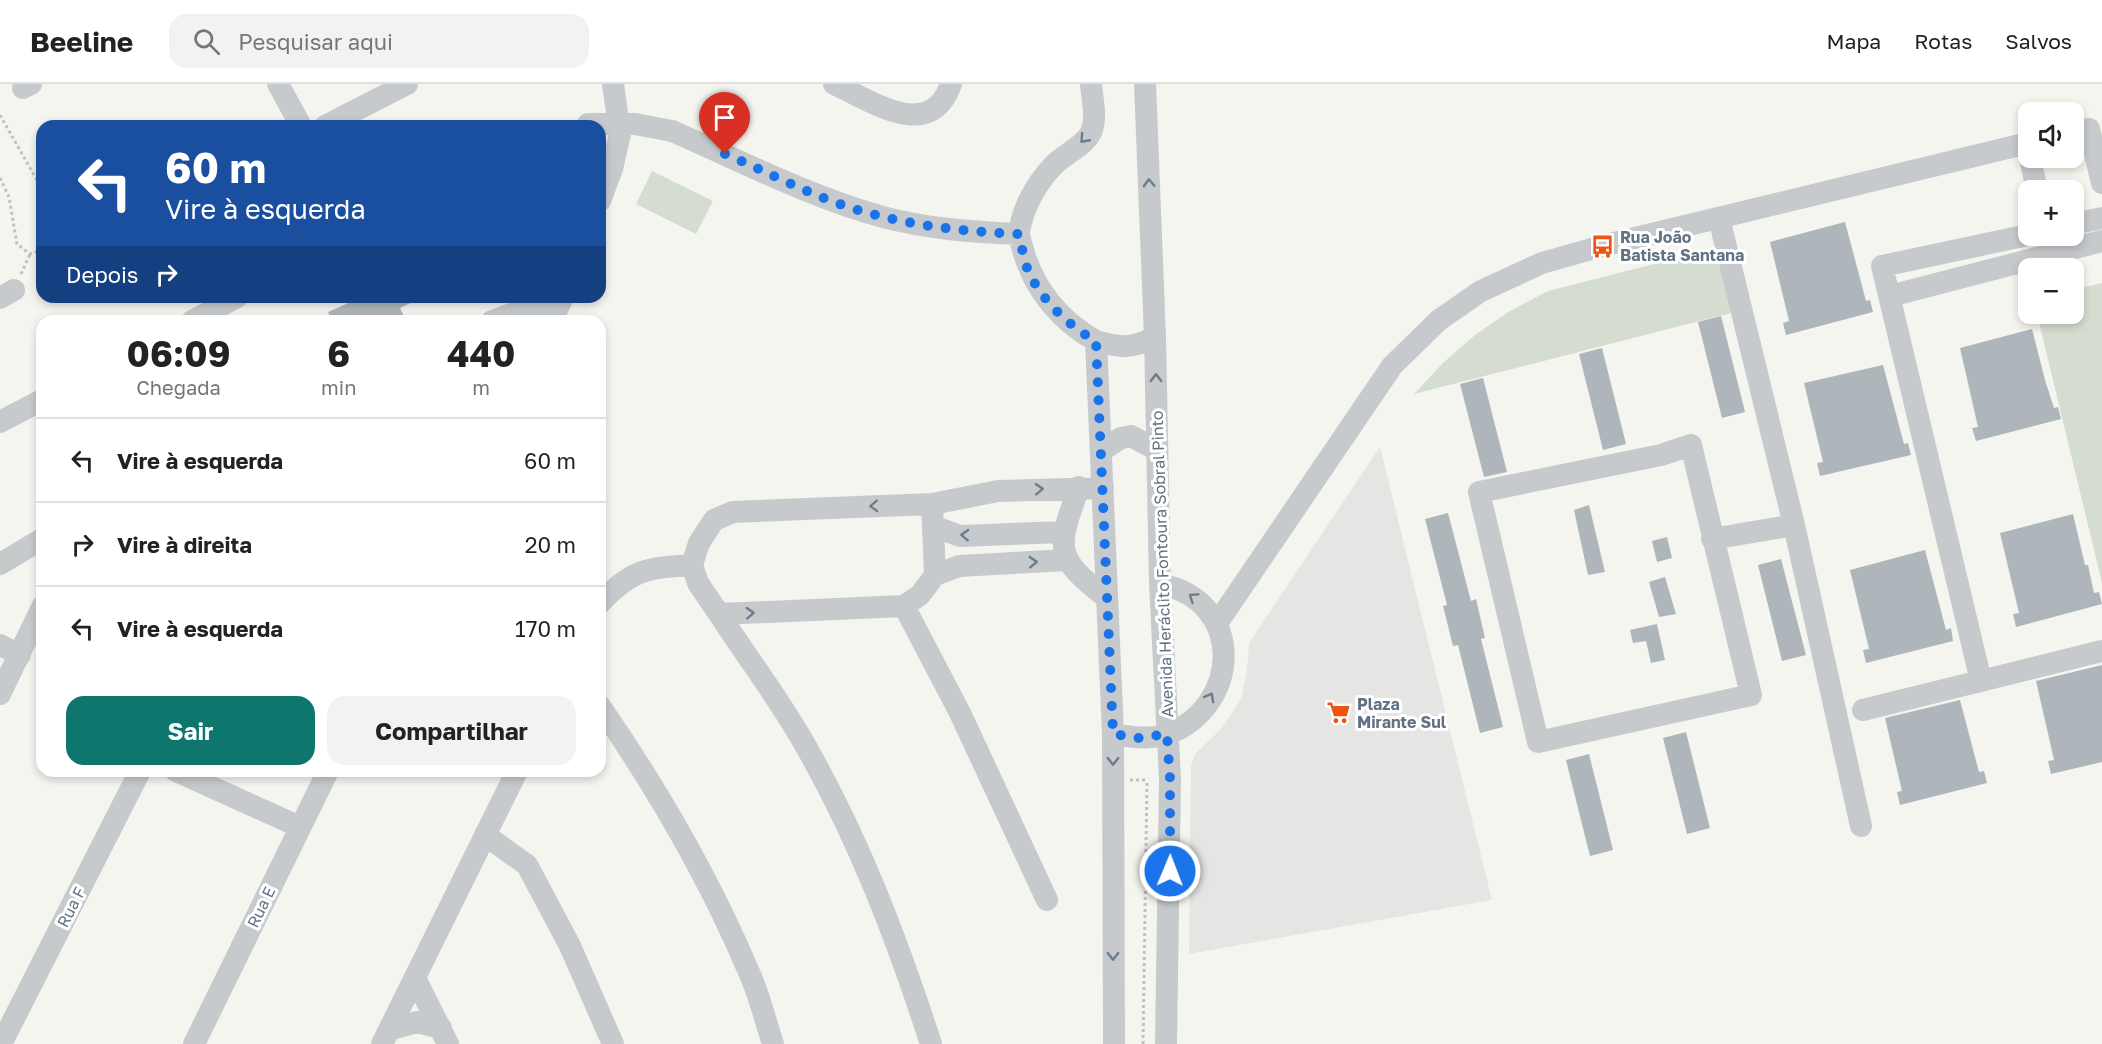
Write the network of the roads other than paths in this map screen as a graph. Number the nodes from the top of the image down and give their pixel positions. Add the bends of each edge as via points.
1 (278, 84) edge
2 (407, 84) edge
3 (613, 84) edge
4 (834, 84) edge
5 (1091, 84) edge
6 (1145, 84) edge
7 (952, 85) edge
8 (298, 120) edge
9 (337, 120) edge
10 (606, 125) edge
11 (2088, 129) edge
12 (2018, 151) edge
13 (2102, 183) edge
14 (606, 185) edge
15 (1719, 218) junction
16 (2102, 218) edge
17 (2084, 222) edge
18 (1019, 234) junction
19 (2018, 237) edge
20 (2102, 241) edge
21 (2084, 242) edge
22 (2044, 246) edge
23 (1890, 296) junction
24 (226, 303) edge
25 (542, 303) edge
26 (203, 315) edge
27 (508, 315) edge
28 (1155, 337) junction
29 (1096, 341) junction
30 (36, 403) edge
31 (0, 422) edge
32 (1157, 450) junction
33 (1101, 451) junction
34 (1079, 487) junction
35 (1103, 488) junction
36 (933, 515) junction
37 (1794, 525) junction
38 (1064, 532) junction
39 (1712, 539) junction
40 (36, 542) edge
41 (1067, 560) junction
42 (0, 564) edge
43 (692, 566) junction
44 (935, 575) junction
45 (1160, 584) junction
46 (606, 597) edge
47 (1107, 598) junction
48 (904, 606) junction
49 (719, 614) junction
50 (36, 615) edge
51 (1218, 622) junction
52 (10, 650) edge
53 (2102, 651) edge
54 (1981, 681) junction
55 (0, 694) edge
56 (1863, 710) dead end
57 (606, 715) edge
58 (1113, 734) junction
59 (1167, 734) junction
60 (137, 777) edge
61 (189, 777) edge
62 (325, 777) edge
63 (514, 777) edge
64 (1861, 826) dead end
65 (300, 827) junction
66 (485, 836) junction
67 (1047, 900) dead end
68 (415, 978) junction
69 (445, 1036) edge
70 (386, 1037) edge
71 (1, 1043) edge
72 (194, 1044) edge
73 (613, 1044) edge
74 (773, 1044) edge
75 (931, 1044) edge
76 (1114, 1044) edge
77 (1166, 1044) edge

1 - 8 street
2 - 9 street
3 - 14 street via 620,135
4 - 7 street via 912,116 930,113 943,102
5 -> 18 street via 1094,117 1090,134 1053,166 1039,184
28 -> 6 street, Avenida Heráclito Fontoura Sobral Pinto
10 - 18 street, bridge via 635,124 672,131 822,198 884,218 952,231
11 - 13 street
12 - 15 street
15 - 37 street
15 - 51 street via 1542,263 1481,291 1439,320 1392,366
16 - 17 street
18 - 29 street via 1030,274 1050,304
19 - 23 street via 1882,266
20 - 21 street
22 - 23 street
23 - 54 street
24 - 26 street
25 - 27 street
28 - 29 street via 1135,347
32 -> 28 street, Avenida Heráclito Fontoura Sobral Pinto
29 - 33 street
30 - 31 street
32 - 33 street via 1131,436
32 - 45 street, Avenida Heráclito Fontoura Sobral Pinto
33 - 35 street
34 - 35 street
36 -> 34 street via 998,491
34 - 38 street
35 - 47 street
38 -> 36 street via 960,536
36 -> 43 street via 733,512 714,520 699,543
36 - 44 street
37 - 39 street
37 - 64 street
38 - 41 street
39 - 39 street via 1691,445 1661,455 1479,492 1538,742 1751,695
40 - 42 street
44 -> 41 street via 959,566
41 - 47 street via 1078,576
43 - 46 street via 654,567 626,577
43 - 49 street via 698,583
44 - 48 street via 920,595
51 -> 45 street via 1198,600 1178,587
45 - 59 street, Avenida Heráclito Fontoura Sobral Pinto
47 - 58 street
49 -> 48 street
48 - 67 street via 984,763
49 - 75 street via 804,742 846,822 880,896
50 - 52 street
59 -> 51 street via 1192,720 1211,700 1225,644
52 - 55 street
53 - 54 street
54 - 56 street
57 - 74 street via 651,779 705,876 749,972
58 - 59 street via 1139,738
58 -> 76 street
59 - 77 street, Avenida Heráclito Fontoura Sobral Pinto via 1170,779
60 - 71 street, Rua F
61 - 65 street
62 - 65 street, Rua E
63 - 66 street
65 - 72 street, Rua E
66 - 68 street
66 - 73 street via 527,865 570,946
68 - 69 street
68 - 70 street
69 - 70 street via 417,1022

